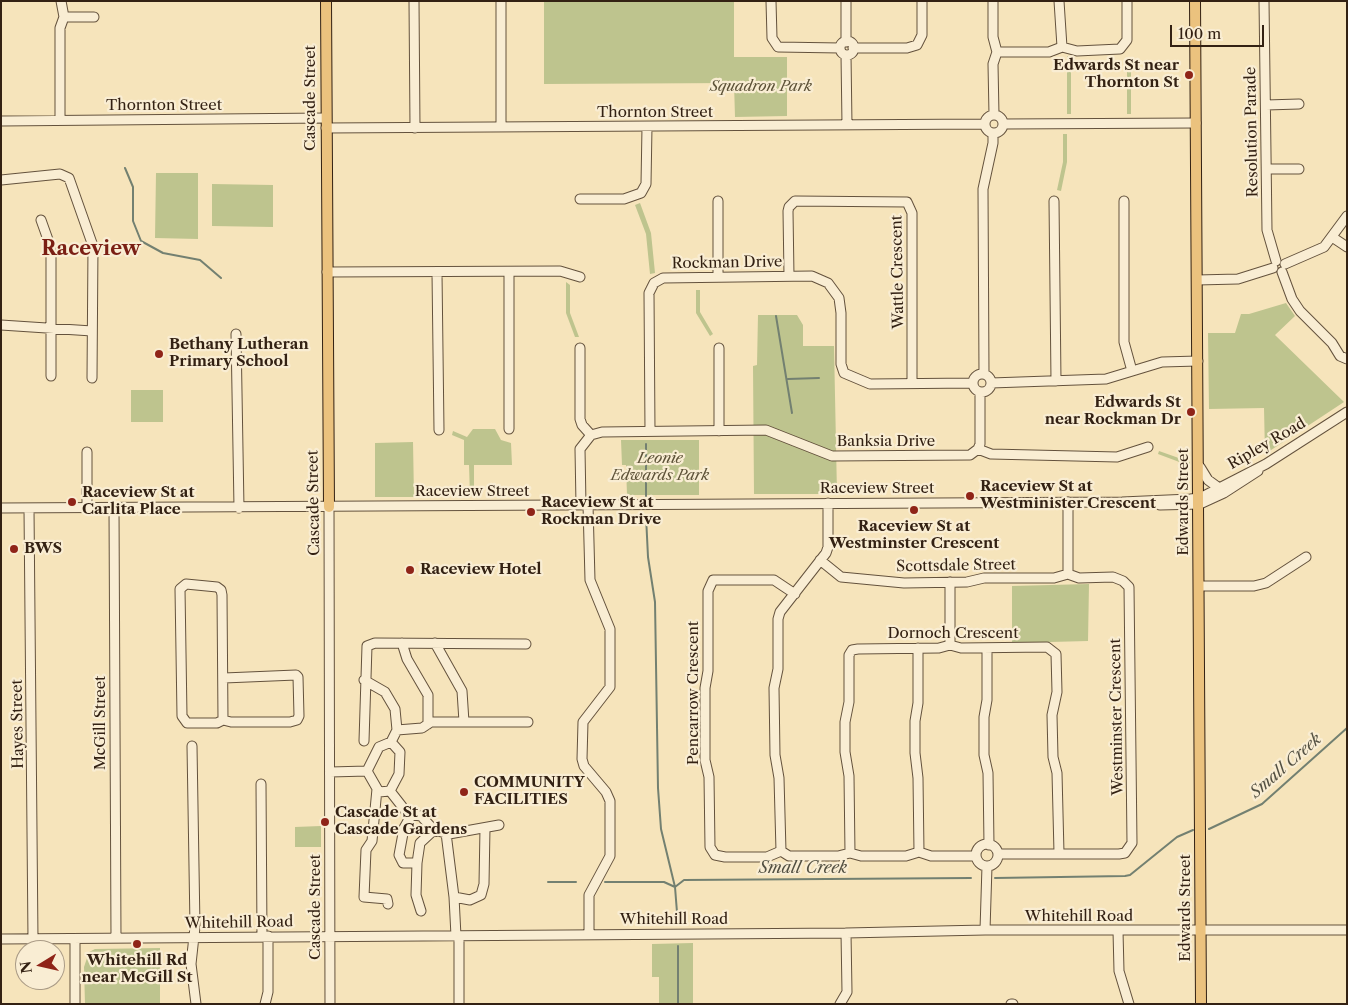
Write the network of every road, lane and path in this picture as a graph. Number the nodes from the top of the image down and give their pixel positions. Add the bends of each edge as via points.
1 (61, 1) edge
2 (326, 1) edge
3 (414, 1) edge
4 (501, 1) edge
5 (771, 1) edge
6 (846, 1) edge
7 (922, 1) edge
8 (993, 1) edge
9 (1060, 1) edge
10 (1127, 1) edge
11 (1195, 1) edge
12 (1264, 1) edge
13 (64, 17) junction
14 (94, 17) dead end
15 (1062, 47) junction
16 (847, 48) junction
17 (997, 52) junction
18 (1299, 104) dead end
19 (1266, 105) junction
20 (994, 115) junction
21 (60, 120) junction
22 (1, 121) edge
23 (326, 123) junction
24 (1196, 123) junction
25 (985, 124) junction
26 (1003, 124) junction
27 (847, 125) junction
28 (501, 127) junction
29 (647, 127) junction
30 (415, 128) junction
31 (993, 133) junction
32 (1266, 169) junction
33 (1298, 169) dead end
34 (1, 180) edge
35 (580, 200) dead end
36 (718, 201) dead end
37 (1054, 201) dead end
38 (1124, 201) dead end
39 (1347, 216) edge
40 (41, 220) dead end
41 (1332, 237) junction
42 (1347, 247) edge
43 (1279, 266) junction
44 (327, 272) junction
45 (509, 272) junction
46 (437, 273) junction
47 (718, 276) junction
48 (789, 276) junction
49 (580, 277) dead end
50 (1197, 280) junction
51 (1, 325) edge
52 (51, 330) junction
53 (92, 331) junction
54 (236, 334) dead end
55 (580, 348) dead end
56 (719, 348) dead end
57 (1347, 359) edge
58 (1198, 361) junction
59 (1132, 371) junction
60 (984, 374) junction
61 (51, 376) dead end
62 (92, 378) dead end
63 (1056, 381) junction
64 (973, 383) junction
65 (912, 384) junction
66 (991, 384) junction
67 (980, 392) junction
68 (1347, 412) edge
69 (509, 429) dead end
70 (439, 430) dead end
71 (719, 431) junction
72 (650, 432) junction
73 (591, 435) junction
74 (1148, 447) dead end
75 (978, 449) junction
76 (87, 452) dead end
77 (1266, 464) junction
78 (1200, 467) junction
79 (1219, 488) junction
80 (1200, 501) junction
81 (828, 502) junction
82 (1068, 502) junction
83 (584, 505) junction
84 (329, 507) junction
85 (1, 508) edge
86 (29, 508) junction
87 (114, 508) junction
88 (239, 508) junction
89 (88, 509) junction
90 (1306, 557) dead end
91 (820, 560) junction
92 (1068, 574) junction
93 (950, 582) junction
94 (1199, 586) junction
95 (795, 594) junction
96 (402, 643) junction
97 (435, 643) junction
98 (526, 644) dead end
99 (950, 645) junction
100 (918, 648) junction
101 (987, 648) junction
102 (224, 678) junction
103 (364, 680) junction
104 (223, 720) junction
105 (464, 722) junction
106 (528, 722) dead end
107 (428, 724) junction
108 (397, 730) junction
109 (364, 741) dead end
110 (391, 742) junction
111 (192, 746) dead end
112 (367, 771) junction
113 (330, 772) junction
114 (262, 784) dead end
115 (377, 789) junction
116 (390, 792) junction
117 (412, 814) junction
118 (499, 825) dead end
119 (485, 828) junction
120 (434, 830) junction
121 (446, 833) junction
122 (989, 845) junction
123 (781, 851) junction
124 (919, 852) junction
125 (850, 853) junction
126 (1059, 853) junction
127 (998, 854) junction
128 (976, 856) junction
129 (417, 863) junction
130 (987, 866) junction
131 (454, 897) junction
132 (388, 904) dead end
133 (421, 911) dead end
134 (1202, 929) junction
135 (985, 930) junction
136 (1347, 930) edge
137 (1118, 931) junction
138 (846, 933) junction
139 (590, 935) junction
140 (330, 936) junction
141 (457, 936) junction
142 (265, 937) junction
143 (116, 938) junction
144 (193, 938) junction
145 (1, 939) edge
146 (33, 939) junction
147 (75, 939) junction
148 (845, 1002) edge
149 (1128, 1003) edge
150 (75, 1004) edge
151 (196, 1004) edge
152 (264, 1004) edge
153 (330, 1004) edge
154 (459, 1004) edge
155 (1201, 1004) edge

1 - 13 street
2 - 23 main road, Cascade Street
3 - 30 street
4 - 28 street
5 - 16 street via 773,43 778,47
6 - 16 street
7 - 16 street via 922,35 917,45 907,48
8 - 17 street via 993,37
9 - 15 street
10 - 15 street via 1127,40 1120,49 1077,51
11 - 24 main road, Edwards Street
12 - 19 street, Resolution Parade
13 - 14 street
13 - 21 street via 60,28
15 - 17 street via 1049,52
16 - 27 street
17 - 20 street via 993,64
18 - 19 street
19 - 32 street, Resolution Parade
20 - 25 street via 986,119
20 - 26 street
21 - 22 street, Thornton Street
21 - 23 street, Thornton Street
23 - 30 street, Thornton Street
23 - 44 main road, Cascade Street
24 - 26 street
24 - 50 main road, Edwards Street
25 - 27 street, Thornton Street
25 - 31 street
26 - 31 street via 1000,131
27 - 29 street, Thornton Street
28 - 29 street, Thornton Street
28 - 30 street, Thornton Street
29 - 35 street via 646,184 641,193 624,200
31 - 60 street via 983,189
32 - 33 street
32 - 43 street, Resolution Parade via 1267,230
34 - 53 street via 60,174 69,178 93,246
36 - 47 street
37 - 63 street
38 - 59 street via 1124,342
39 - 41 street
40 - 52 street via 51,248
41 - 42 street
41 - 43 street via 1316,252
43 - 50 street via 1238,279
43 - 57 street, Resolution Parade via 1300,311 1332,343 1340,356
44 - 46 street
44 - 84 main road, Cascade Street
45 - 46 street
45 - 49 street via 560,271
45 - 69 street
46 - 70 street
47 - 48 street, Rockman Drive
47 - 72 street, Rockman Drive via 664,278 654,283 649,293
48 - 65 street, Rockman Drive via 812,276 828,283 838,298 844,373 870,384
48 - 65 street, Wattle Crescent via 788,212 795,201 908,202 912,213
50 - 58 main road, Edwards Street
51 - 52 street
52 - 53 street
52 - 61 street
53 - 62 street
54 - 88 street
55 - 73 street via 580,419
56 - 71 street
58 - 59 street via 1162,362
58 - 78 main road, Edwards Street
59 - 63 street via 1106,378
60 - 64 street via 975,377
60 - 66 street
63 - 66 street
64 - 65 street, Rockman Drive
64 - 67 street
66 - 67 street via 986,391
67 - 75 street
68 - 77 street, Ripley Road
71 - 72 street, Banksia Drive
71 - 75 street, Banksia Drive via 766,430 832,456 970,455
72 - 73 street
73 - 83 street via 580,449
74 - 75 street via 1117,457 990,454
76 - 89 street
77 - 79 street, Ripley Road
77 - 80 street via 1247,480
78 - 79 street via 1208,480
78 - 80 main road, Edwards Street
79 - 80 street, Ripley Road
80 - 82 street, Raceview Street
80 - 94 main road, Edwards Street
81 - 82 street, Raceview Street
81 - 83 street, Raceview Street
81 - 91 street via 828,547
82 - 92 street
83 - 84 street, Raceview Street
83 - 139 street via 590,580 610,629 610,687 583,722 584,766 610,801 610,856 589,895
84 - 88 street, Raceview Street
84 - 113 street, Cascade Street
85 - 86 street, Raceview Street
86 - 89 street, Raceview Street
86 - 146 street, Hayes Street
87 - 88 street, Raceview Street
87 - 89 street, Raceview Street
87 - 143 street, McGill Street
90 - 94 street via 1266,583
91 - 93 street, Scottsdale Street via 836,574 848,579
91 - 95 street
92 - 93 street, Scottsdale Street via 1054,578 984,578
92 - 126 street, Westminster Crescent via 1078,578 1113,577 1129,588 1132,835 1130,848 1119,854
93 - 99 street
94 - 134 main road, Edwards Street
95 - 123 street via 778,619 778,669 774,688
95 - 123 street, Pencarrow Crescent via 774,580 713,580 708,591 705,760 709,777 710,847 715,855 725,857 767,857
96 - 97 street
96 - 103 street via 367,646
96 - 107 street via 407,659 428,695
97 - 98 street
97 - 105 street via 462,691
99 - 100 street, Dornoch Crescent
99 - 101 street, Dornoch Crescent
100 - 124 street via 915,753
100 - 125 street, Dornoch Crescent via 858,649 849,655 845,752 849,776
101 - 122 street via 984,747 988,774
101 - 126 street, Dornoch Crescent via 1046,647 1056,654 1052,715
102 - 104 street
102 - 104 street via 298,677 299,716 290,722
102 - 104 street via 221,590 203,584 182,586 182,716 187,723
103 - 108 street via 385,692 395,709
103 - 109 street
105 - 106 street
105 - 107 street
107 - 108 street via 422,728
108 - 110 street
110 - 112 street via 379,747
110 - 116 street via 400,752 399,774
111 - 144 street
112 - 113 street
112 - 115 street
113 - 140 street, Cascade Street
114 - 142 street
115 - 116 street
115 - 132 street via 372,841 366,850 364,897 387,899
116 - 117 street via 408,814
117 - 120 street via 421,816
117 - 129 street via 404,828 399,855 403,863
118 - 119 street
119 - 121 street
119 - 131 street via 481,896 470,900
120 - 121 street
120 - 129 street via 420,843
121 - 131 street
122 - 127 street
122 - 128 street via 979,847
123 - 125 street via 790,856
124 - 125 street via 906,856
124 - 128 street via 931,856
126 - 127 street, Westminster Crescent
127 - 130 street via 996,861
128 - 130 street via 978,863
129 - 133 street via 416,894
130 - 135 street
131 - 141 street
134 - 136 street, Whitehill Road
134 - 137 street, Whitehill Road
134 - 155 main road, Edwards Street
135 - 137 street, Whitehill Road
135 - 138 street, Whitehill Road
137 - 149 street via 1119,971
138 - 139 street, Whitehill Road
138 - 148 street
139 - 141 street, Whitehill Road
140 - 141 street, Whitehill Road
140 - 142 street, Whitehill Road
140 - 153 street, Cascade Street
141 - 154 street
142 - 144 street, Whitehill Road
142 - 152 street via 268,992
143 - 144 street, Whitehill Road
143 - 147 street, Whitehill Road
144 - 151 street via 190,964
145 - 146 street, Whitehill Road
146 - 147 street, Whitehill Road
147 - 150 street

